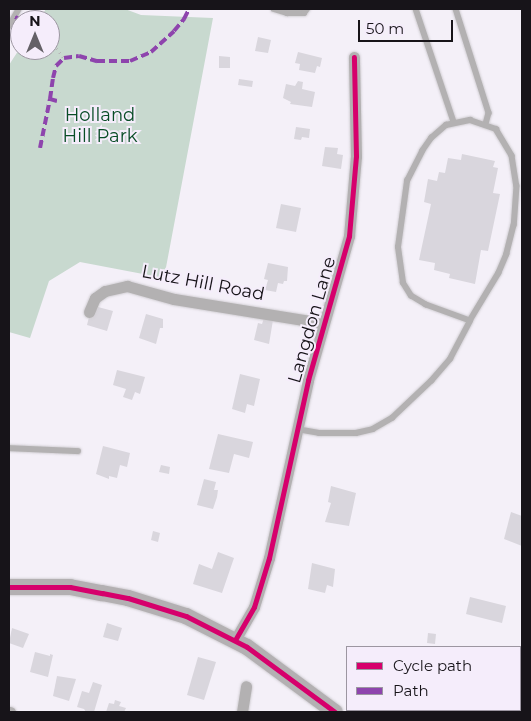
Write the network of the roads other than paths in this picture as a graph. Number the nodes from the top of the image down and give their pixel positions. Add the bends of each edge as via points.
1 (20, 9) edge
2 (274, 9) edge
3 (307, 9) edge
4 (416, 9) edge
5 (456, 9) edge
6 (9, 26) edge
7 (354, 57) dead end
8 (454, 122) junction
9 (486, 124) junction
10 (89, 312) dead end
11 (470, 321) junction
12 (322, 323) junction
13 (297, 429) junction
14 (9, 448) edge
15 (78, 451) dead end
16 (9, 587) edge
17 (235, 640) junction
18 (246, 686) dead end
19 (242, 712) edge
20 (335, 712) edge

1 - 6 lane
2 - 3 lane via 304,13
4 - 8 lane
5 - 9 lane via 490,113
7 - 12 street, Langdon Lane via 356,156 352,209 346,249
8 - 9 lane via 470,120
8 - 11 lane via 431,138 407,181 399,253 403,283 411,296
9 - 11 lane via 496,129 512,156 517,202 507,254
10 - 12 street, Lutz Hill Road via 92,303 105,290 127,286 174,299
11 - 13 lane via 450,359 432,382 386,422 356,433
12 - 13 street, Langdon Lane
13 - 17 street, Langdon Lane via 269,558 254,607
14 - 15 lane
16 - 17 street via 70,587 128,598 186,616
17 - 20 street
18 - 19 street

